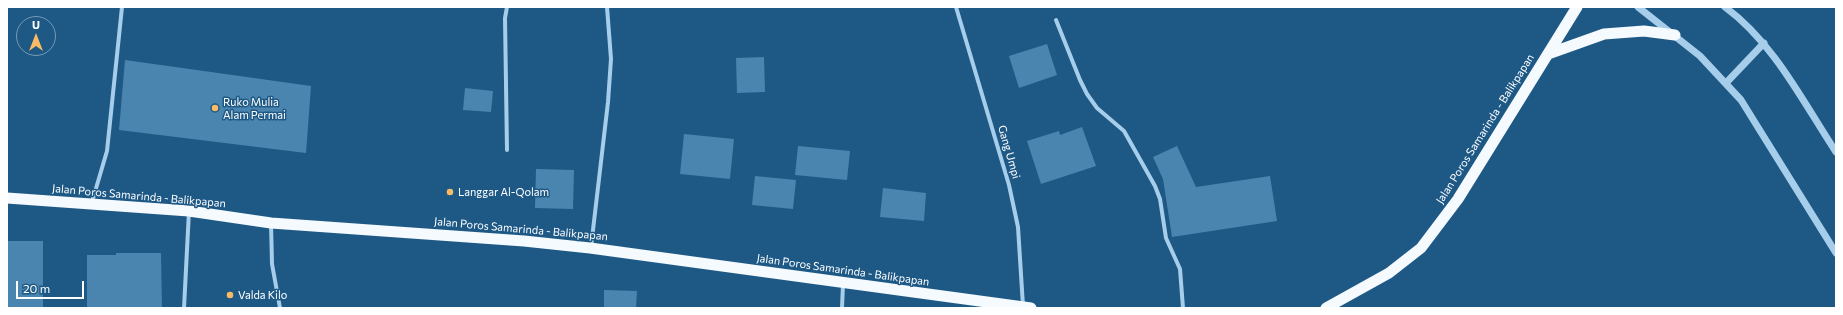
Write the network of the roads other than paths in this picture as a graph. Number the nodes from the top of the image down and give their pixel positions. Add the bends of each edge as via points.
1 (122, 7) edge
2 (507, 7) edge
3 (607, 7) edge
4 (956, 7) edge
5 (1577, 7) edge
6 (1638, 7) edge
7 (1725, 7) edge
8 (1056, 20) dead end
9 (1675, 35) junction
10 (1764, 43) junction
11 (1548, 54) junction
12 (1726, 83) junction
13 (507, 150) dead end
14 (1836, 152) edge
15 (7, 198) edge
16 (92, 205) junction
17 (189, 211) junction
18 (271, 223) junction
19 (590, 248) junction
20 (1836, 253) edge
21 (843, 283) junction
22 (184, 308) edge
23 (280, 308) edge
24 (842, 308) edge
25 (1026, 308) edge
26 (1183, 308) edge
27 (1326, 308) edge

1 - 16 street via 107,151
2 - 13 street
3 - 19 street via 611,59 609,88
4 - 25 street, Gang Umpi via 1009,185 1018,227
5 - 11 highway, Jalan Poros Samarinda - Balikpapan
6 - 9 street
7 - 10 street via 1739,17
8 - 26 street via 1087,94 1097,108 1124,131 1155,186 1160,199 1166,238 1180,269
9 - 11 highway via 1644,31 1604,34
9 - 12 street
10 - 12 street
10 - 14 street
11 - 27 highway, Jalan Poros Samarinda - Balikpapan via 1458,199 1421,248 1390,273
12 - 20 street via 1745,107
15 - 16 highway, Jalan Poros Samarinda - Balikpapan
16 - 17 highway, Jalan Poros Samarinda - Balikpapan
17 - 18 highway, Jalan Poros Samarinda - Balikpapan
17 - 22 street
18 - 19 highway, Jalan Poros Samarinda - Balikpapan
18 - 23 street via 272,264
19 - 21 highway, Jalan Poros Samarinda - Balikpapan
21 - 24 street
21 - 25 highway, Jalan Poros Samarinda - Balikpapan

